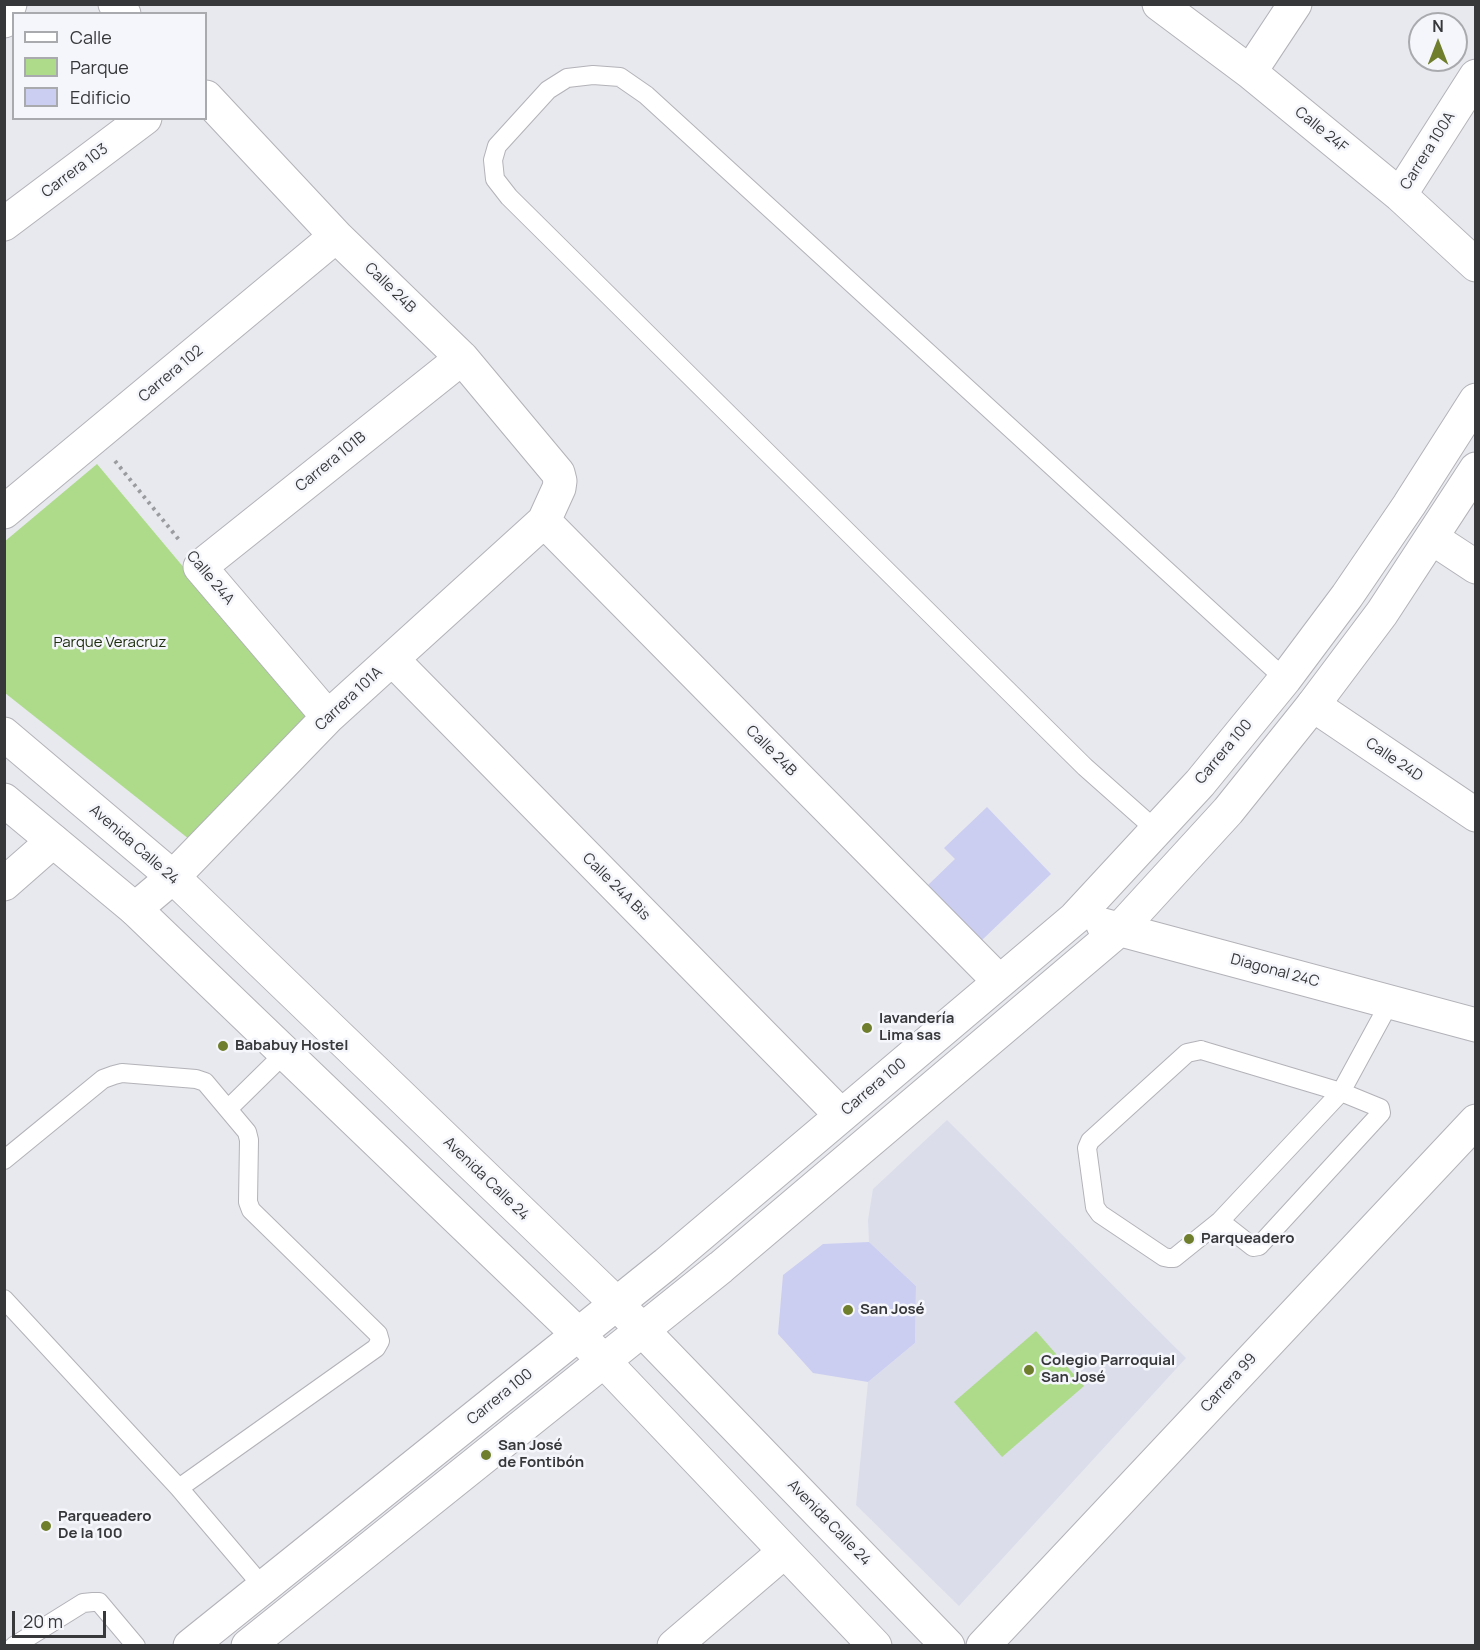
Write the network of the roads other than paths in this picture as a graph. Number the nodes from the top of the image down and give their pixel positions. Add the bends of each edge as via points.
1 (10, 4) edge
2 (1159, 4) edge
3 (1295, 4) edge
4 (4, 21) edge
5 (1250, 72) junction
6 (1476, 76) edge
7 (207, 98) edge
8 (142, 120) edge
9 (1400, 195) junction
10 (4, 224) edge
11 (336, 236) junction
12 (1476, 265) edge
13 (462, 357) junction
14 (1476, 400) edge
15 (1476, 469) edge
16 (558, 488) joint
17 (4, 512) edge
18 (544, 521) junction
19 (1432, 538) junction
20 (200, 567) joint
21 (1476, 567) edge
22 (392, 659) junction
23 (1285, 679) junction
24 (1313, 705) junction
25 (328, 717) junction
26 (4, 734) edge
27 (4, 800) edge
28 (1476, 815) edge
29 (1156, 830) junction
30 (53, 841) junction
31 (173, 877) junction
32 (4, 884) edge
33 (135, 909) junction
34 (1075, 918) junction
35 (1120, 929) junction
36 (999, 981) junction
37 (1390, 1002) junction
38 (1476, 1025) edge
39 (285, 1053) junction
40 (1341, 1092) junction
41 (228, 1108) junction
42 (841, 1115) junction
43 (1476, 1120) edge
44 (4, 1160) edge
45 (1220, 1221) junction
46 (4, 1299) edge
47 (616, 1304) junction
48 (642, 1330) junction
49 (578, 1334) junction
50 (603, 1362) junction
51 (179, 1488) junction
52 (784, 1552) junction
53 (264, 1587) junction
54 (14, 1646) edge
55 (136, 1646) edge
56 (190, 1646) edge
57 (248, 1646) edge
58 (674, 1646) edge
59 (875, 1646) edge
60 (948, 1646) edge
61 (983, 1646) edge

1 - 4 main road
2 - 5 main road, Calle 24F
3 - 5 main road
5 - 9 main road, Calle 24F
6 - 9 main road, Carrera 100A
7 - 11 main road, Calle 24B
8 - 10 main road, Carrera 103
9 - 12 main road, Calle 24F
11 - 13 main road, Calle 24B
11 - 17 main road, Carrera 102
13 - 16 main road, Calle 24B via 558,473
13 - 20 main road, Carrera 101B
14 - 23 main road, Carrera 100 via 1347,596
15 - 19 main road
16 - 18 main road, Carrera 101A
18 - 22 main road, Carrera 101A
18 - 36 main road, Calle 24B
19 - 21 main road
19 - 24 main road
20 - 25 main road, Calle 24A
22 - 25 main road, Carrera 101A
22 - 42 main road, Calle 24A Bis
23 - 29 main road, Carrera 100
23 - 29 lane via 646,95 620,77 567,78 548,90 497,146 493,160 495,179 509,198 1085,767
24 - 28 main road, Calle 24D
24 - 35 main road via 1228,811
25 - 31 main road, Carrera 101A
26 - 31 main road, Avenida Calle 24
27 - 30 main road
29 - 34 main road, Carrera 100
30 - 32 main road
30 - 33 main road
31 - 33 main road, Carrera 101A
31 - 47 main road, Avenida Calle 24
33 - 39 main road
34 - 35 main road, Diagonal 24C
34 - 36 main road, Carrera 100
35 - 37 main road, Diagonal 24C
35 - 48 main road
36 - 42 main road, Carrera 100
37 - 38 main road, Diagonal 24C
37 - 40 lane
39 - 41 lane
39 - 49 main road
40 - 45 lane
40 - 45 lane via 1380,1108 1381,1113 1259,1246 1253,1247
40 - 45 lane via 1201,1050 1193,1051 1186,1053 1090,1141 1087,1158 1095,1207 1164,1257 1174,1258
41 - 44 lane via 205,1083 196,1079 122,1073 103,1079
41 - 51 lane via 249,1140 250,1210 378,1334 380,1341 376,1348
42 - 47 main road, Carrera 100
43 - 61 main road, Carrera 99
46 - 51 lane
47 - 48 main road, Avenida Calle 24
47 - 49 main road, Carrera 100
48 - 50 main road
48 - 60 main road, Avenida Calle 24
49 - 50 main road
49 - 53 main road, Carrera 100
50 - 52 main road
50 - 57 main road
51 - 53 lane
52 - 58 main road
52 - 59 main road
53 - 56 main road, Carrera 100
54 - 55 lane via 83,1603 93,1602 99,1602

